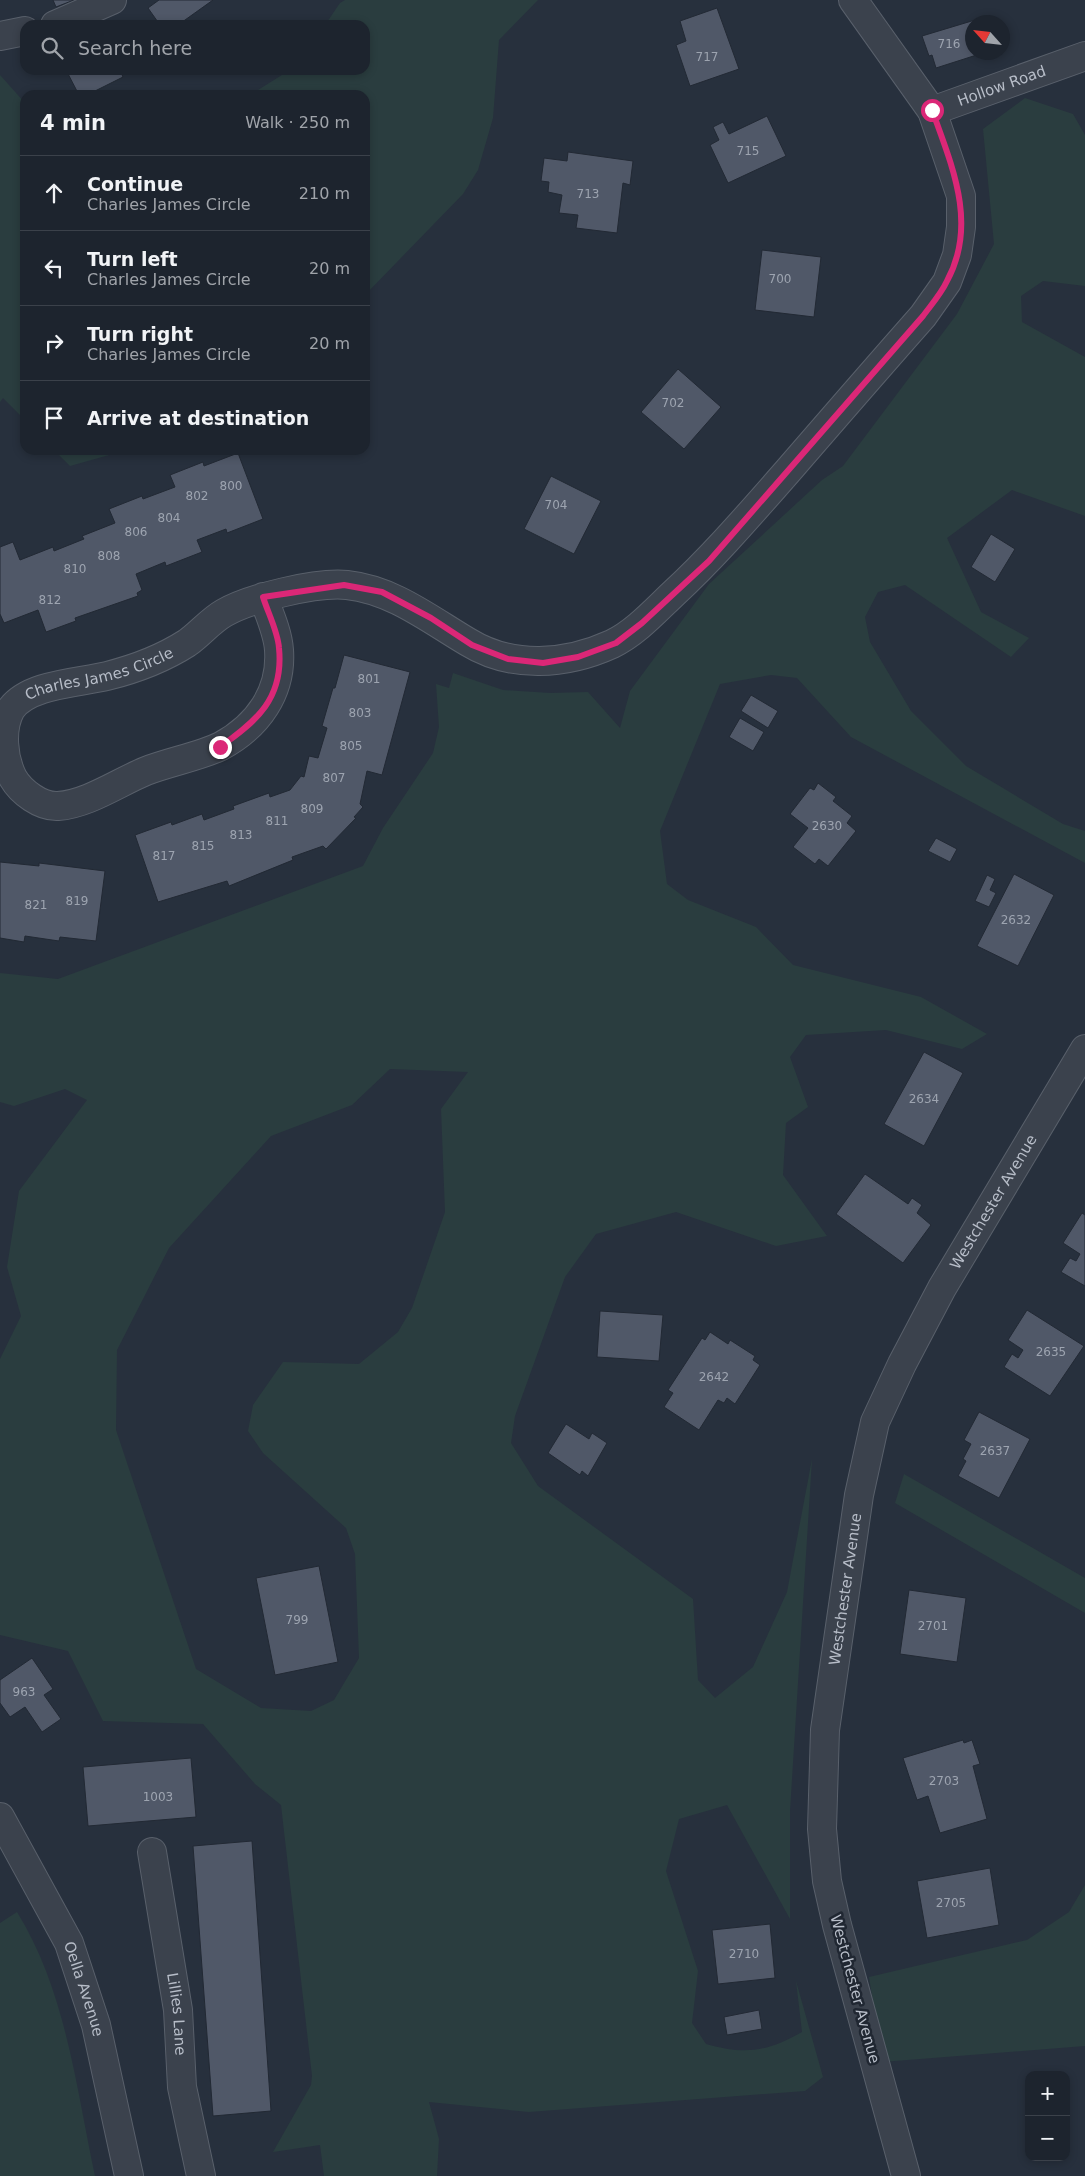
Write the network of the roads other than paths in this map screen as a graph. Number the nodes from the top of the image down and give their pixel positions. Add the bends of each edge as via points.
1 (112, 0) edge
2 (853, 0) edge
3 (66, 20) edge
4 (20, 33) edge
5 (0, 36) edge
6 (1085, 56) edge
7 (932, 110) junction
8 (263, 597) junction
9 (1085, 1050) edge
10 (0, 1817) edge
11 (152, 1852) dead end
12 (129, 2176) edge
13 (201, 2176) edge
14 (906, 2176) edge

1 - 3 street
2 - 7 street
4 - 5 street
6 - 7 street, Hollow Road
7 - 8 street, Charles James Circle via 961,196 958,255 947,282 923,316 709,561 616,643 578,657 543,663 508,659 472,645 382,592 344,585
8 - 8 street, Charles James Circle via 224,613 185,644 140,668 36,690 12,708 3,730 4,756 15,782 34,800 56,806 85,799 168,762 220,747 247,728 266,708 277,685 280,648
9 - 14 street, Westchester Avenue via 942,1288 902,1364 876,1422 859,1495 825,1730 822,1828 837,1925
10 - 12 street, Oella Avenue via 69,1943 96,2025
11 - 13 street, Lillies Lane via 178,2010 182,2087

